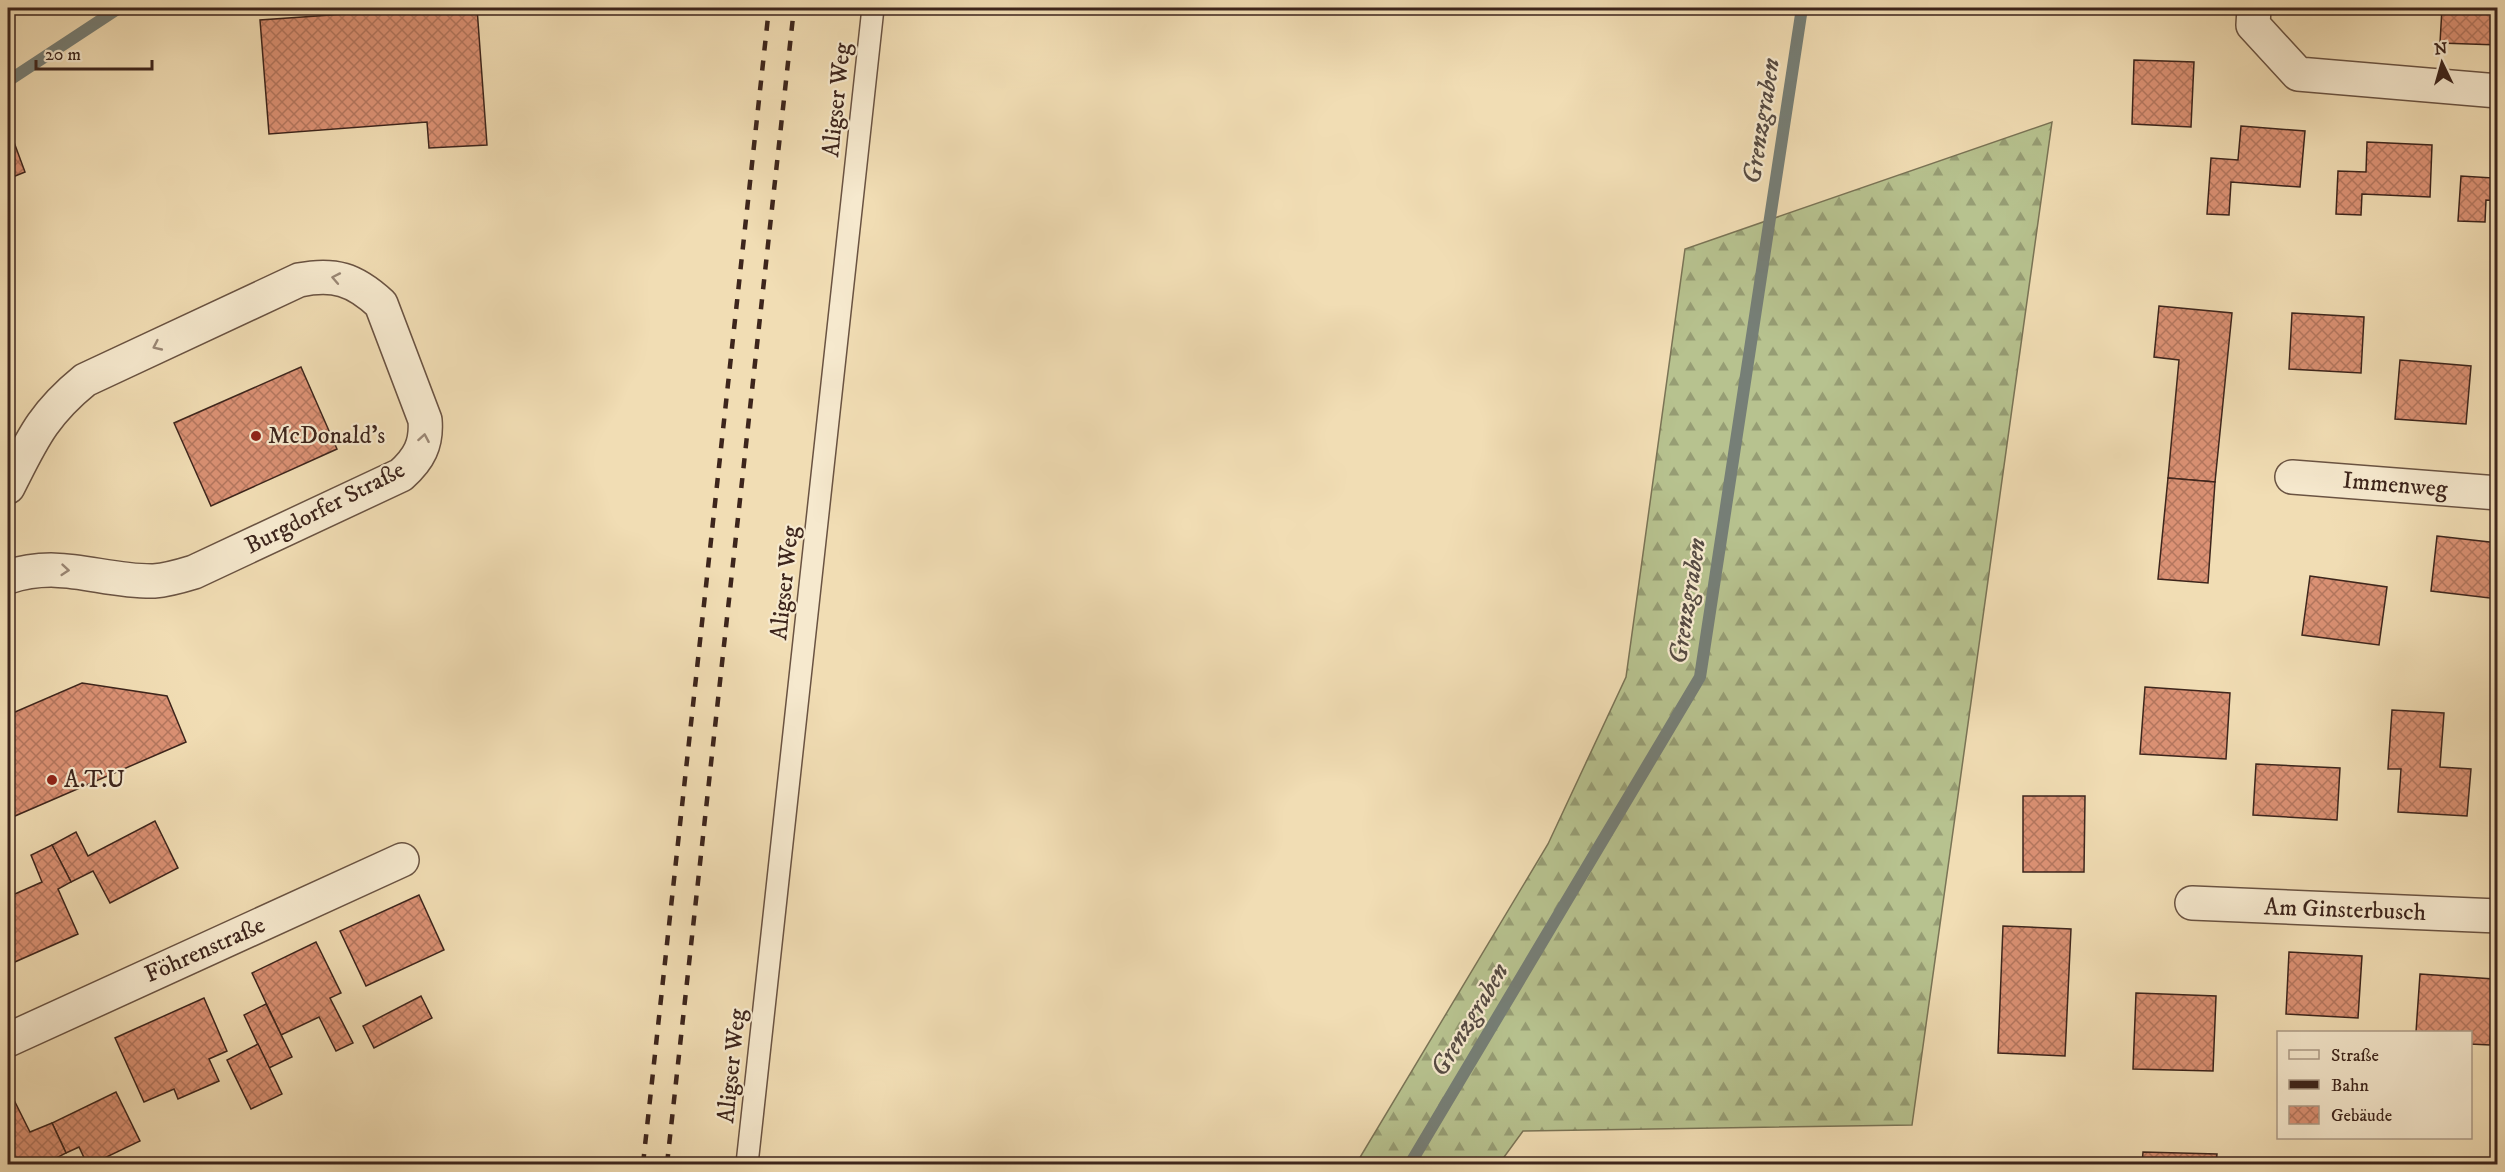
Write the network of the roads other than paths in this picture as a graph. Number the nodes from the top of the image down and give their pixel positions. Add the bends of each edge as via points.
1 (873, 8) edge
2 (2254, 8) edge
3 (2498, 91) edge
4 (2292, 477) dead end
5 (8, 487) edge
6 (2498, 493) edge
7 (8, 577) edge
8 (402, 860) dead end
9 (2192, 903) dead end
10 (2498, 916) edge
11 (8, 1040) edge
12 (747, 1164) edge

1 - 12 lane, Aligser Weg
2 - 3 street via 2253,26 2298,74
4 - 6 street, Immenweg
7 -> 5 street, Burgdorfer Straße via 43,568 151,581 194,572 401,475 421,453 425,420 381,304 346,280 321,275 299,280 84,380 57,402 39,426
8 - 11 street, Föhrenstraße
9 - 10 street, Am Ginsterbusch

